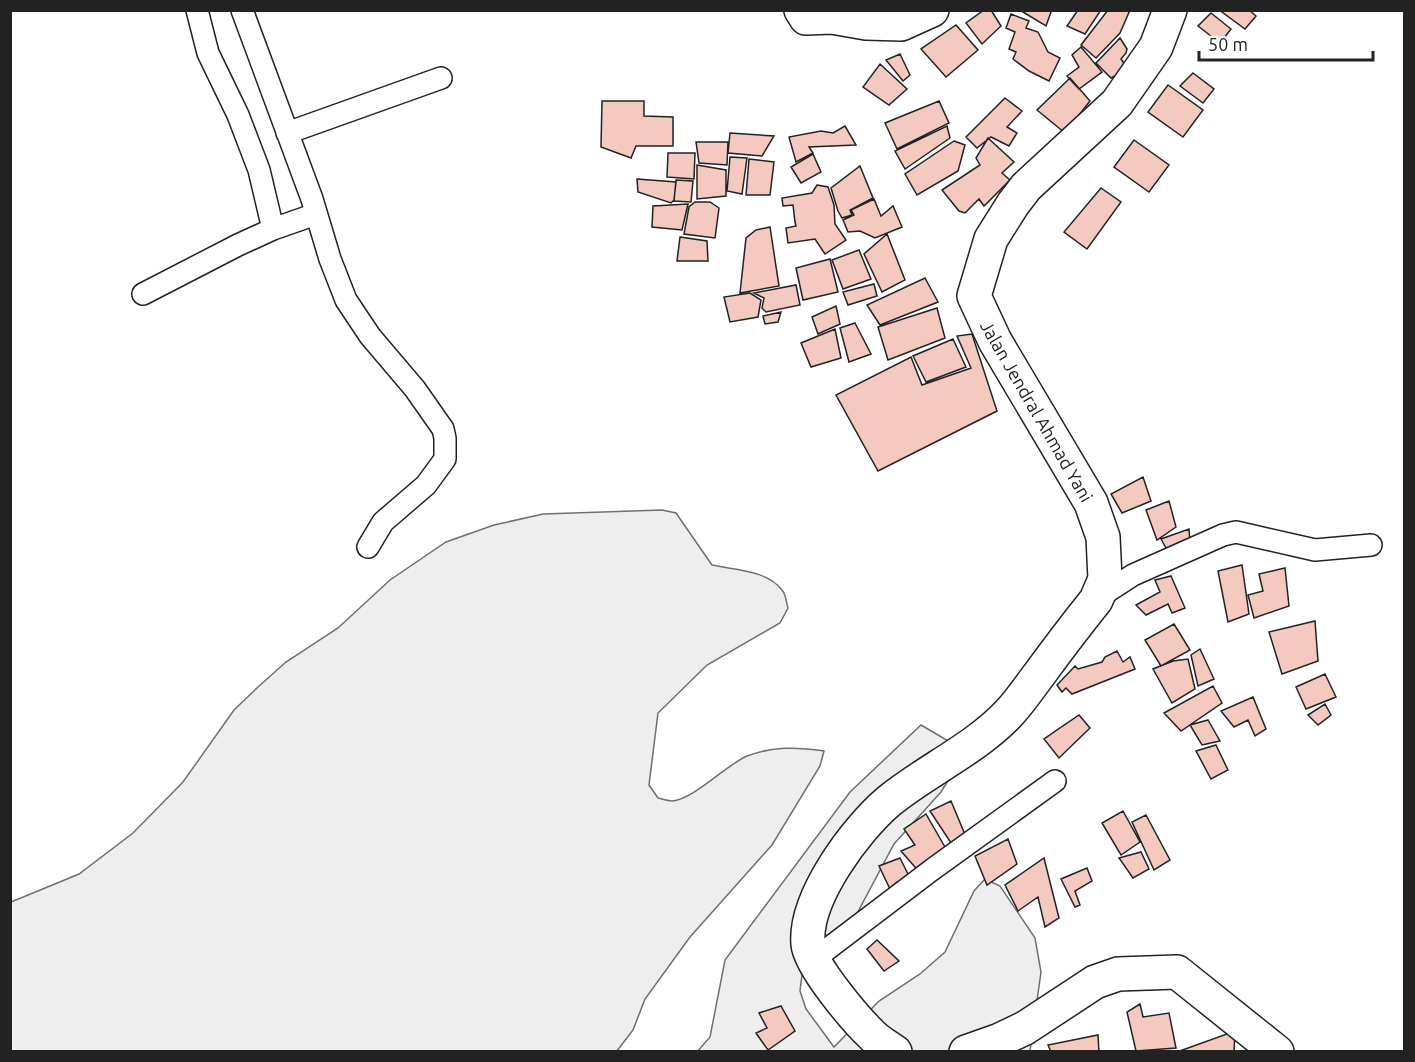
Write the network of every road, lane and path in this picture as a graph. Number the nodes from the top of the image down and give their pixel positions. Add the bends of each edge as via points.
1 (197, 10) edge
2 (242, 10) edge
3 (801, 10) edge
4 (932, 10) edge
5 (1170, 10) edge
6 (441, 78) dead end
7 (287, 133) junction
8 (316, 214) junction
9 (273, 229) junction
10 (143, 294) dead end
11 (1371, 545) dead end
12 (369, 547) dead end
13 (1096, 600) junction
14 (1054, 782) dead end
15 (813, 960) junction
16 (895, 1052) edge
17 (966, 1052) edge
18 (1277, 1052) edge

1 - 9 street via 208,53 259,170
2 - 7 street
3 - 4 main road via 806,18 901,24
5 - 13 main road, Jalan Jendral Ahmad Yani via 1156,47 1117,104 1026,187 1013,204 991,239 974,296 1013,373 1092,502 1103,537 1105,579
6 - 7 street
7 - 8 street
8 - 9 street
8 - 12 street via 346,300 370,336 415,389 445,438 445,459 426,485 383,522
9 - 10 street
11 - 13 street via 1315,550 1236,532 1133,575
13 - 15 main road, Jalan Jendral Ahmad Yani via 1010,712 889,802 861,831 820,891 808,944
14 - 15 street
15 - 16 main road, Jalan Jendral Ahmad Yani via 842,1002 874,1037
17 - 18 main road via 1025,1028 1095,982 1118,974 1177,972

